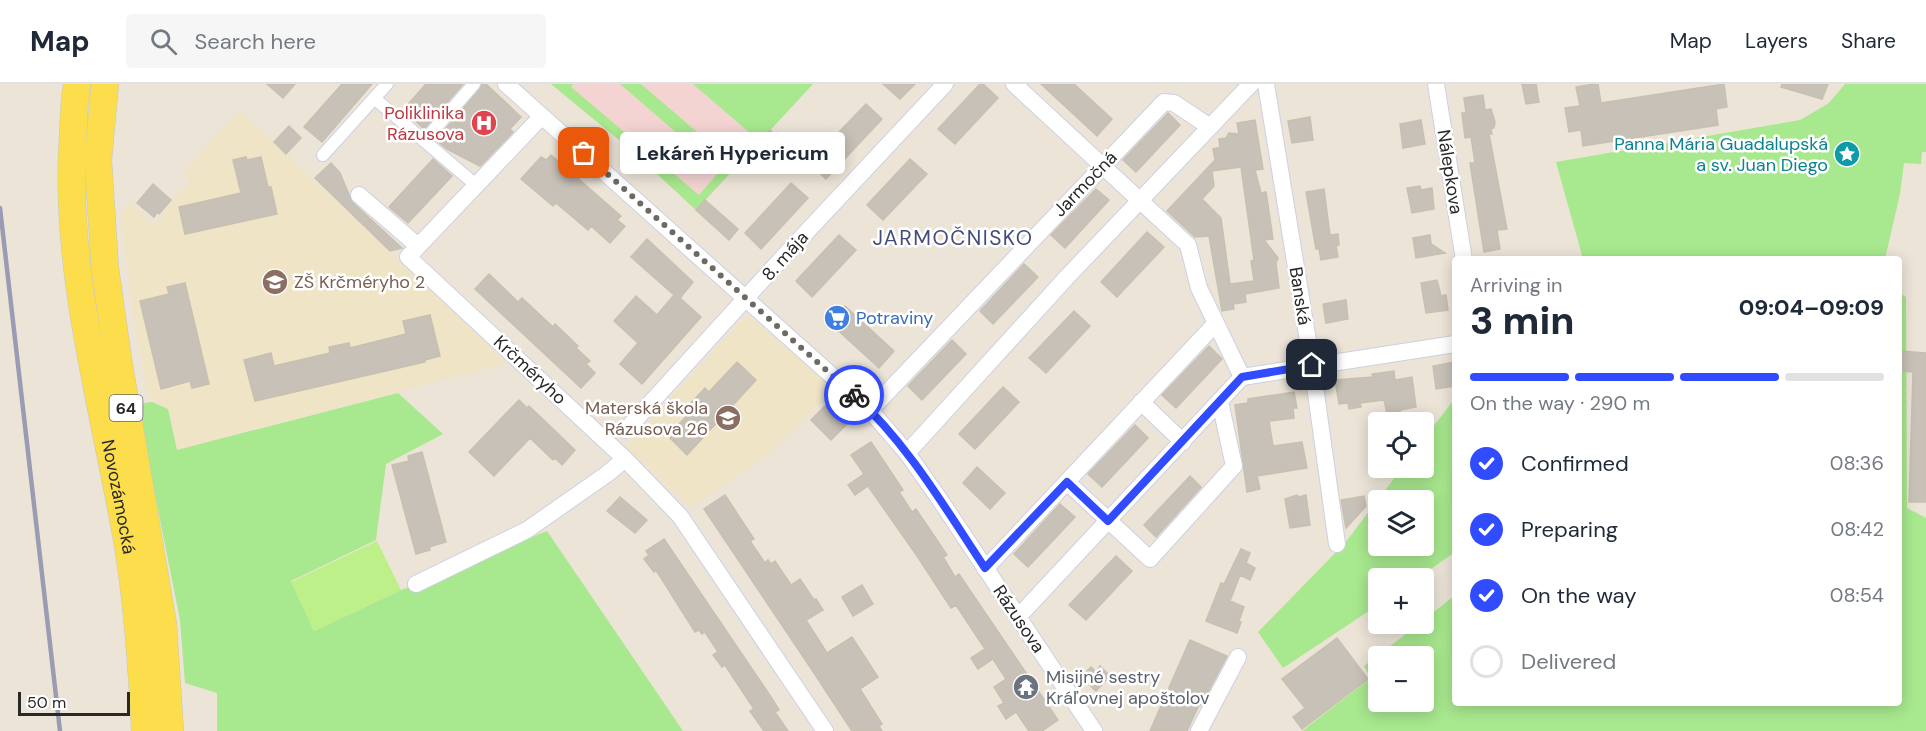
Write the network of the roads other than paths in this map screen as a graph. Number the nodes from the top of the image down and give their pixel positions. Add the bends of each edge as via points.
1 (77, 84) edge
2 (105, 84) edge
3 (387, 84) edge
4 (474, 84) edge
5 (506, 84) edge
6 (945, 84) edge
7 (1014, 84) edge
8 (1251, 84) edge
9 (1266, 84) edge
10 (1436, 84) edge
11 (374, 98) junction
12 (542, 116) junction
13 (1210, 127) junction
14 (424, 141) junction
15 (323, 155) dead end
16 (1102, 166) junction
17 (476, 185) junction
18 (359, 195) dead end
19 (1139, 201) junction
20 (418, 246) junction
21 (1463, 256) edge
22 (747, 298) junction
23 (1216, 323) junction
24 (1452, 344) edge
25 (1312, 365) junction
26 (1242, 377) junction
27 (1142, 402) junction
28 (1220, 402) junction
29 (869, 409) junction
30 (626, 430) dead end
31 (1183, 442) junction
32 (907, 453) junction
33 (625, 459) junction
34 (1067, 482) junction
35 (1108, 521) junction
36 (1337, 544) dead end
37 (985, 568) junction
38 (416, 584) dead end
39 (1018, 617) junction
40 (1238, 657) dead end
41 (145, 731) edge
42 (170, 731) edge
43 (825, 731) edge
44 (1094, 731) edge
45 (1199, 731) edge

1 - 41 main road, Novozámocká / 64 via 71,200 76,261 128,547 137,609
2 - 42 main road, Novozámocká / 64 via 98,160 105,268 163,624
3 - 11 street
4 - 14 street
5 - 12 street, Rázusova
6 - 22 street, 8. mája
7 - 16 street
8 - 13 street
9 - 25 street, Banská
10 - 21 street, Nálepkova
11 - 14 street
11 - 15 street
12 - 17 street
12 - 22 street, Rázusova
13 - 16 street, Jarmočná via 1174,103 1164,102
13 - 19 street
14 - 17 street
16 - 19 street
16 - 29 street, Jarmočná
17 - 20 street
18 - 20 street
19 - 23 street via 1188,245 1199,288
19 - 32 street
20 - 33 street, Krčméryho via 408,257
22 - 29 street, Rázusova
22 - 30 street, 8. mája
23 - 26 street
23 - 27 street
24 - 25 street
25 - 26 street
25 - 36 street, Banská
26 - 28 street
27 - 31 street
27 - 34 street
28 - 31 street
28 - 35 street via 1234,466 1150,559
29 - 32 street, Rázusova
31 - 35 street
32 - 37 street, Rázusova
33 - 38 street via 527,530
33 - 43 street, Krčméryho via 680,516
34 - 35 street
34 - 37 street
35 - 39 street
37 - 39 street, Rázusova
39 - 44 street, Rázusova
40 - 45 street

